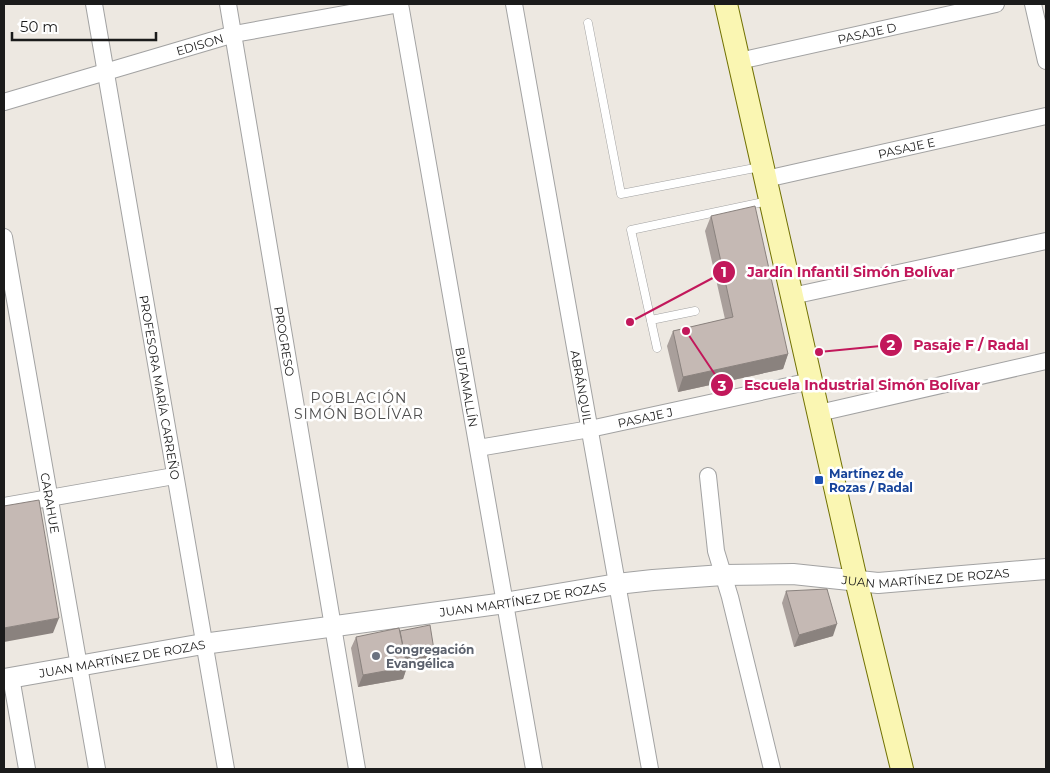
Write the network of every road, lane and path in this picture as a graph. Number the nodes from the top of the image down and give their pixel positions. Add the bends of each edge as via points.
1 (94, 4) edge
2 (228, 4) edge
3 (400, 4) edge
4 (514, 4) edge
5 (726, 4) edge
6 (996, 4) edge
7 (1033, 4) edge
8 (382, 6) edge
9 (588, 23) dead end
10 (234, 34) junction
11 (739, 61) junction
12 (1046, 61) edge
13 (104, 71) junction
14 (4, 102) edge
15 (1046, 116) edge
16 (766, 182) junction
17 (4, 237) edge
18 (1046, 241) edge
19 (792, 296) junction
20 (695, 311) dead end
21 (651, 320) junction
22 (657, 348) dead end
23 (1046, 361) edge
24 (812, 381) junction
25 (819, 413) junction
26 (590, 429) junction
27 (478, 448) junction
28 (174, 476) junction
29 (708, 476) dead end
30 (50, 498) junction
31 (4, 506) edge
32 (1046, 569) edge
33 (723, 575) junction
34 (856, 580) junction
35 (617, 584) junction
36 (505, 603) junction
37 (333, 628) junction
38 (204, 644) junction
39 (79, 666) junction
40 (7, 678) edge
41 (27, 769) edge
42 (97, 769) edge
43 (226, 769) edge
44 (357, 769) edge
45 (534, 769) edge
46 (650, 769) edge
47 (772, 769) edge
48 (902, 769) edge

1 - 13 street, PROFESORA MARÍA CARREÑO
2 - 10 street, PROGRESO
3 - 8 street, EDISON
3 - 27 street, BUTAMALLÍN
4 - 26 street, ABRÁNQUIL
5 - 11 main road
6 - 11 street, PASAJE D
7 - 12 street
8 - 10 street, EDISON
9 - 16 lane via 621,194
10 - 13 street, EDISON
10 - 37 street, PROGRESO
11 - 16 main road
13 - 14 street, EDISON
13 - 28 street, PROFESORA MARÍA CARREÑO
15 - 16 street, PASAJE E
16 - 19 main road
16 - 21 lane via 631,230
17 - 30 street, CARAHUE
18 - 19 street
19 - 24 main road
20 - 21 lane
21 - 22 lane
23 - 25 street
24 - 25 main road
24 - 26 street, PASAJE J
25 - 34 main road
26 - 27 street, PASAJE J
26 - 35 street, ABRÁNQUIL
27 - 36 street, BUTAMALLÍN
28 - 30 street
28 - 38 street, PROFESORA MARÍA CARREÑO
29 - 33 street via 716,552
30 - 31 street
30 - 39 street, CARAHUE
32 - 34 street, JUAN MARTÍNEZ DE ROZAS via 895,582
33 - 34 street, JUAN MARTÍNEZ DE ROZAS via 793,574
33 - 35 street, JUAN MARTÍNEZ DE ROZAS
33 - 47 street
34 - 48 main road
35 - 36 street, JUAN MARTÍNEZ DE ROZAS
35 - 46 street, ABRÁNQUIL
36 - 37 street, JUAN MARTÍNEZ DE ROZAS
36 - 45 street, BUTAMALLÍN
37 - 38 street, JUAN MARTÍNEZ DE ROZAS
37 - 44 street, PROGRESO
38 - 39 street, JUAN MARTÍNEZ DE ROZAS
38 - 43 street, PROFESORA MARÍA CARREÑO
39 - 40 street, JUAN MARTÍNEZ DE ROZAS
39 - 42 street, CARAHUE
40 - 41 street

